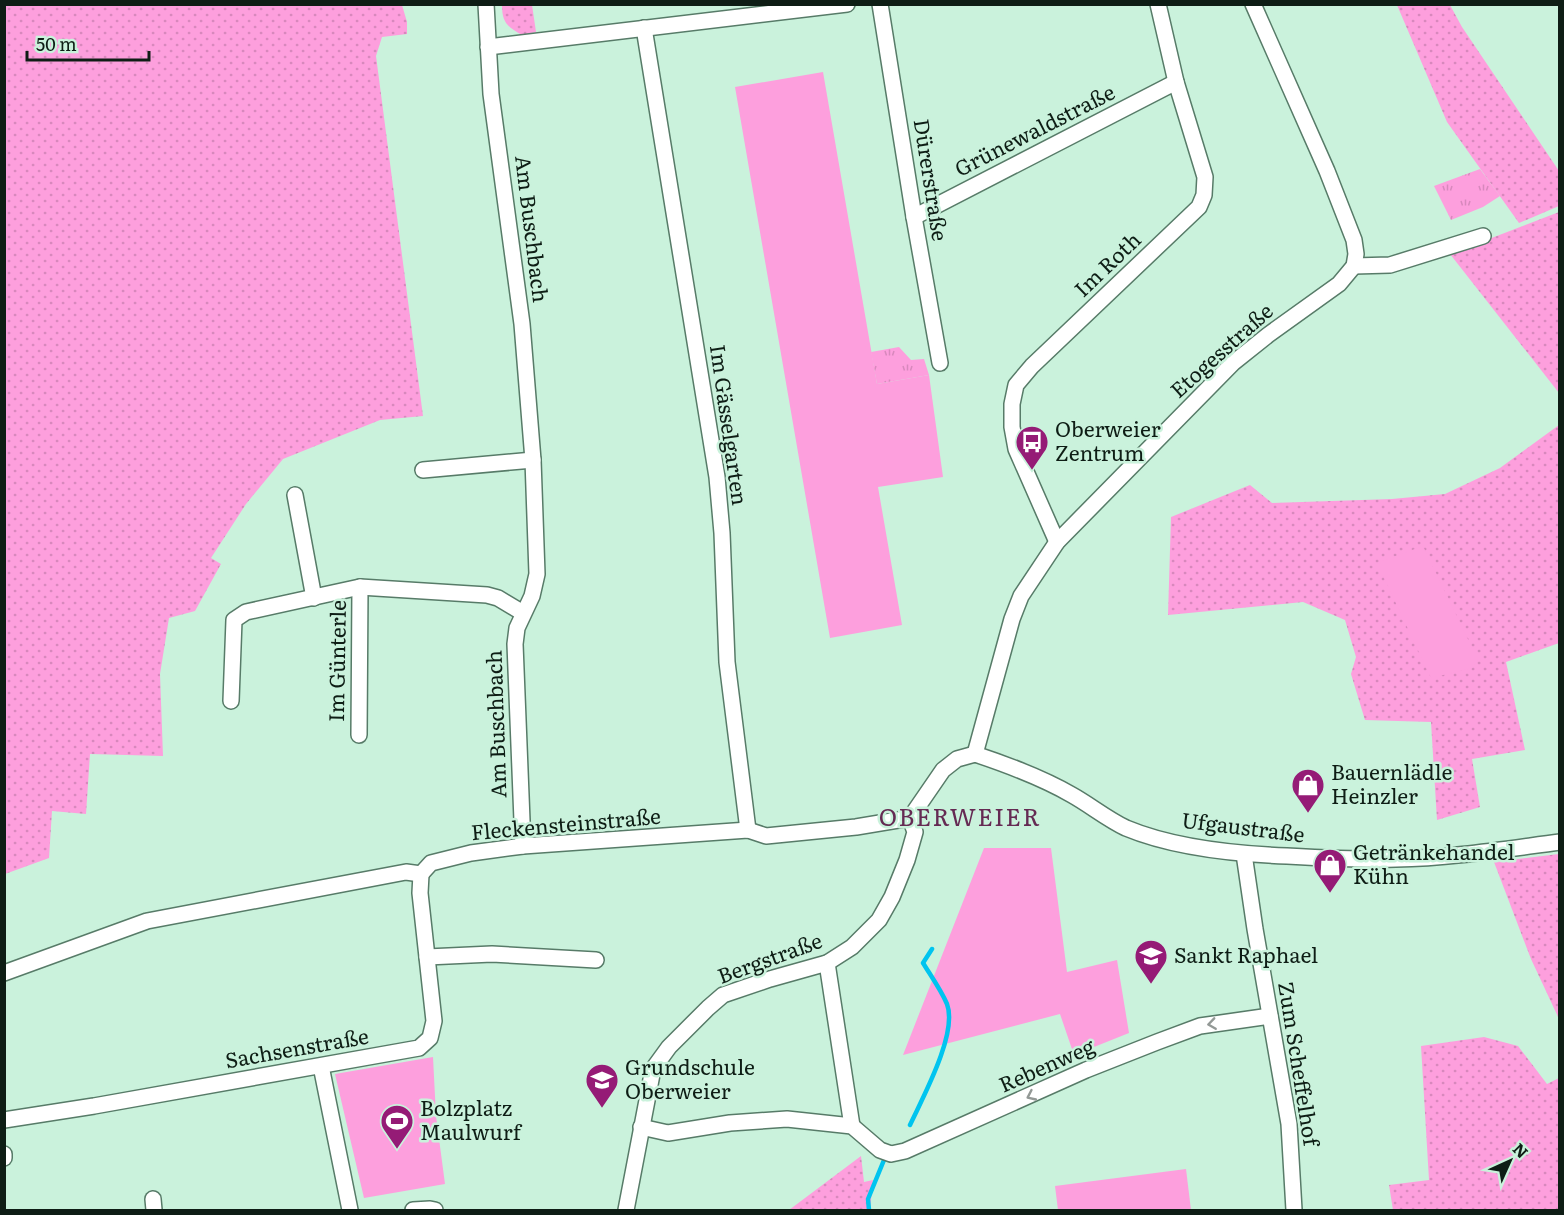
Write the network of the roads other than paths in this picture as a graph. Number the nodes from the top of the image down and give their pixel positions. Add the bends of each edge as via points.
1 (486, 4) edge
2 (847, 4) edge
3 (880, 4) edge
4 (1158, 4) edge
5 (1253, 4) edge
6 (644, 28) junction
7 (488, 47) junction
8 (1176, 82) junction
9 (914, 217) junction
10 (1483, 236) dead end
11 (1354, 266) junction
12 (940, 363) dead end
13 (533, 460) junction
14 (423, 470) dead end
15 (295, 495) dead end
16 (1057, 542) junction
17 (360, 587) junction
18 (314, 598) junction
19 (523, 613) junction
20 (231, 701) dead end
21 (359, 735) dead end
22 (975, 754) junction
23 (910, 818) junction
24 (748, 830) junction
25 (1560, 842) edge
26 (523, 846) junction
27 (1244, 854) junction
28 (421, 874) junction
29 (427, 957) junction
30 (596, 960) dead end
31 (827, 963) junction
32 (4, 973) edge
33 (1270, 1016) junction
34 (321, 1066) junction
35 (4, 1120) edge
36 (852, 1126) junction
37 (641, 1127) junction
38 (350, 1210) edge
39 (413, 1210) edge
40 (435, 1210) edge
41 (626, 1210) edge
42 (1294, 1210) edge

1 - 7 street, Am Buschbach
2 - 6 street
3 - 9 street, Dürerstraße
4 - 8 street, Im Roth
5 - 11 street via 1354,240
6 - 7 street
6 - 24 street, Im Gässelgarten via 717,477 727,662
7 - 13 street, Am Buschbach via 522,324
8 - 9 street, Grünewaldstraße
8 - 16 street, Im Roth via 1205,177 1199,207 1032,366 1016,386 1012,404 1016,449
9 - 12 street, Dürerstraße
10 - 11 street via 1390,265
11 - 16 street, Etogesstraße via 1339,284 1233,363
13 - 14 street
13 - 19 street, Am Buschbach via 537,574
15 - 18 street, Im Günterle
16 - 22 street, Etogesstraße via 1021,596 1012,619
17 - 18 street, Im Günterle
17 - 19 street, Im Günterle via 487,595
17 - 21 street, Im Günterle
18 - 20 street, Im Günterle via 246,612 234,620
19 - 26 street, Am Buschbach via 514,644
22 - 23 street via 957,759 943,770
22 - 27 street, Ufgaustraße via 1040,779 1125,828 1174,842
23 - 24 street, Fleckensteinstraße via 766,836
23 - 31 street, Bergstraße via 915,832 888,905 879,920 852,946
24 - 26 street, Fleckensteinstraße
25 - 27 street, Ufgaustraße via 1397,859
26 - 28 street, Fleckensteinstraße via 431,863
27 - 33 street, Zum Scheffelhof
28 - 29 street, Sachsenstraße
28 - 32 street, Fleckensteinstraße via 406,872 147,921
29 - 30 street via 492,954
29 - 34 street, Sachsenstraße via 434,1021 430,1038 419,1048
31 - 36 street
31 - 37 street, Bergstraße via 723,995 708,1008 653,1069
33 -> 36 street, Rebenweg via 1200,1026 1167,1038 906,1151 891,1154 880,1150
33 - 42 street, Zum Scheffelhof via 1289,1124
34 - 35 street, Sachsenstraße
34 - 38 street
36 - 37 street via 787,1119 668,1133
37 - 41 street, Bergstraße
39 - 40 street

